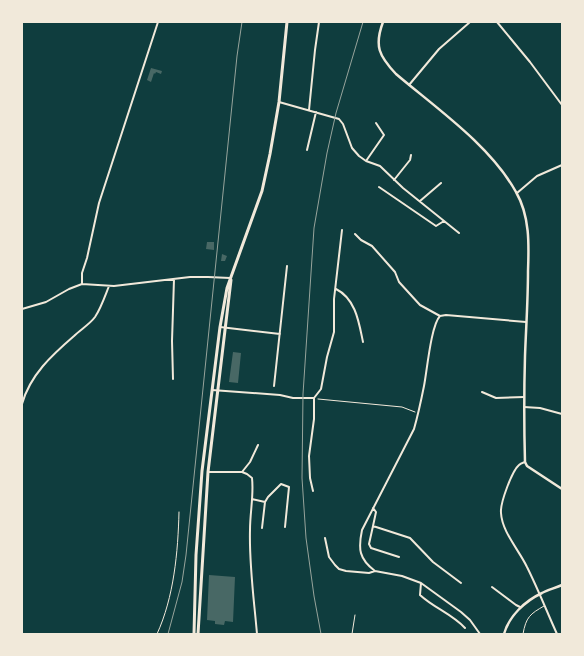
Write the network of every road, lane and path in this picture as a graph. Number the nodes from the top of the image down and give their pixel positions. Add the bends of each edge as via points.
1 (158, 22) edge
2 (287, 22) edge
3 (319, 22) edge
4 (383, 22) edge
5 (470, 22) edge
6 (497, 22) edge
7 (409, 85) junction
8 (278, 102) junction
9 (562, 105) edge
10 (310, 110) junction
11 (316, 112) junction
12 (376, 123) dead end
13 (307, 150) dead end
14 (411, 155) dead end
15 (366, 161) junction
16 (562, 165) edge
17 (394, 180) junction
18 (442, 183) dead end
19 (379, 187) dead end
20 (517, 193) junction
21 (420, 201) junction
22 (444, 220) junction
23 (342, 230) dead end
24 (459, 233) dead end
25 (355, 234) dead end
26 (287, 266) dead end
27 (231, 278) junction
28 (174, 279) junction
29 (82, 284) junction
30 (108, 286) junction
31 (336, 289) junction
32 (22, 309) edge
33 (440, 316) junction
34 (528, 322) junction
35 (220, 327) junction
36 (225, 328) junction
37 (280, 334) junction
38 (363, 342) dead end
39 (173, 379) dead end
40 (274, 386) dead end
41 (212, 390) junction
42 (218, 391) junction
43 (482, 392) dead end
44 (524, 397) junction
45 (314, 398) junction
46 (22, 404) edge
47 (524, 407) junction
48 (419, 414) junction
49 (562, 414) edge
50 (258, 445) dead end
51 (525, 462) junction
52 (208, 472) junction
53 (242, 472) junction
54 (562, 489) edge
55 (313, 491) dead end
56 (252, 499) junction
57 (265, 502) junction
58 (373, 508) junction
59 (179, 512) dead end
60 (198, 526) junction
61 (373, 526) junction
62 (204, 527) junction
63 (285, 527) dead end
64 (262, 528) dead end
65 (325, 538) dead end
66 (399, 558) dead end
67 (376, 571) junction
68 (421, 583) junction
69 (461, 583) dead end
70 (562, 585) edge
71 (492, 587) dead end
72 (540, 594) junction
73 (544, 606) junction
74 (520, 607) junction
75 (355, 615) dead end
76 (465, 628) dead end
77 (157, 634) edge
78 (194, 634) edge
79 (198, 634) edge
80 (257, 634) edge
81 (352, 634) edge
82 (480, 634) edge
83 (504, 634) edge
84 (523, 634) edge
85 (557, 634) edge

1 - 29 street via 99,203 82,273
2 - 8 highway
3 - 10 street
4 - 7 street via 378,43 380,54 386,64
5 - 7 street via 439,49
6 - 9 street
7 - 20 street via 464,131 502,170
8 - 10 street
8 - 27 highway via 262,191
10 - 11 street
11 - 13 street
11 - 15 street via 342,121 352,148
12 - 15 street via 384,135
14 - 17 street
15 - 17 street via 380,166
16 - 20 street via 537,176
17 - 21 street
18 - 21 street
19 - 22 street via 436,226
20 - 34 street via 529,235
21 - 22 street
22 - 24 street
23 - 31 street
25 - 33 street via 372,246 420,305
26 - 37 street
27 - 28 street
27 - 35 highway
27 - 36 highway
28 - 30 street
28 - 39 street
29 - 30 street
29 - 32 street via 46,302
30 - 46 street via 94,318 51,356 25,393
31 - 38 street via 351,302
31 - 45 street via 334,332 321,389
33 - 34 street
33 - 48 street via 434,330
34 - 44 street
35 - 36 street
35 - 41 highway
36 - 37 street
36 - 42 highway
37 - 40 street
41 - 42 street
41 - 60 highway
42 - 45 street
42 - 52 highway
43 - 44 street via 496,398
44 - 47 street
45 - 48 path via 402,407
45 - 55 street via 309,456
47 - 49 street
47 - 51 street
48 - 58 street
50 - 53 street
51 - 54 street
51 - 72 street via 516,469 503,500 501,512 508,535
52 - 53 street
52 - 62 highway
53 - 56 street via 252,478
56 - 57 street
56 - 80 street via 251,558
57 - 63 street via 281,484 289,487
57 - 64 street
58 - 61 street via 376,512
58 - 67 street via 362,530 359,548 362,557
59 - 77 path via 178,540 170,595
60 - 62 highway
60 - 78 highway
61 - 66 street via 370,548
61 - 69 street via 410,538 433,562
62 - 79 highway
65 - 67 street via 329,557 339,569 369,574
67 - 68 street
68 - 76 street via 420,594
68 - 82 street via 461,612
70 - 72 street
71 - 74 street
72 - 73 street
72 - 74 street
73 - 84 lane via 530,614
73 - 85 street
74 - 83 street
75 - 81 lane

